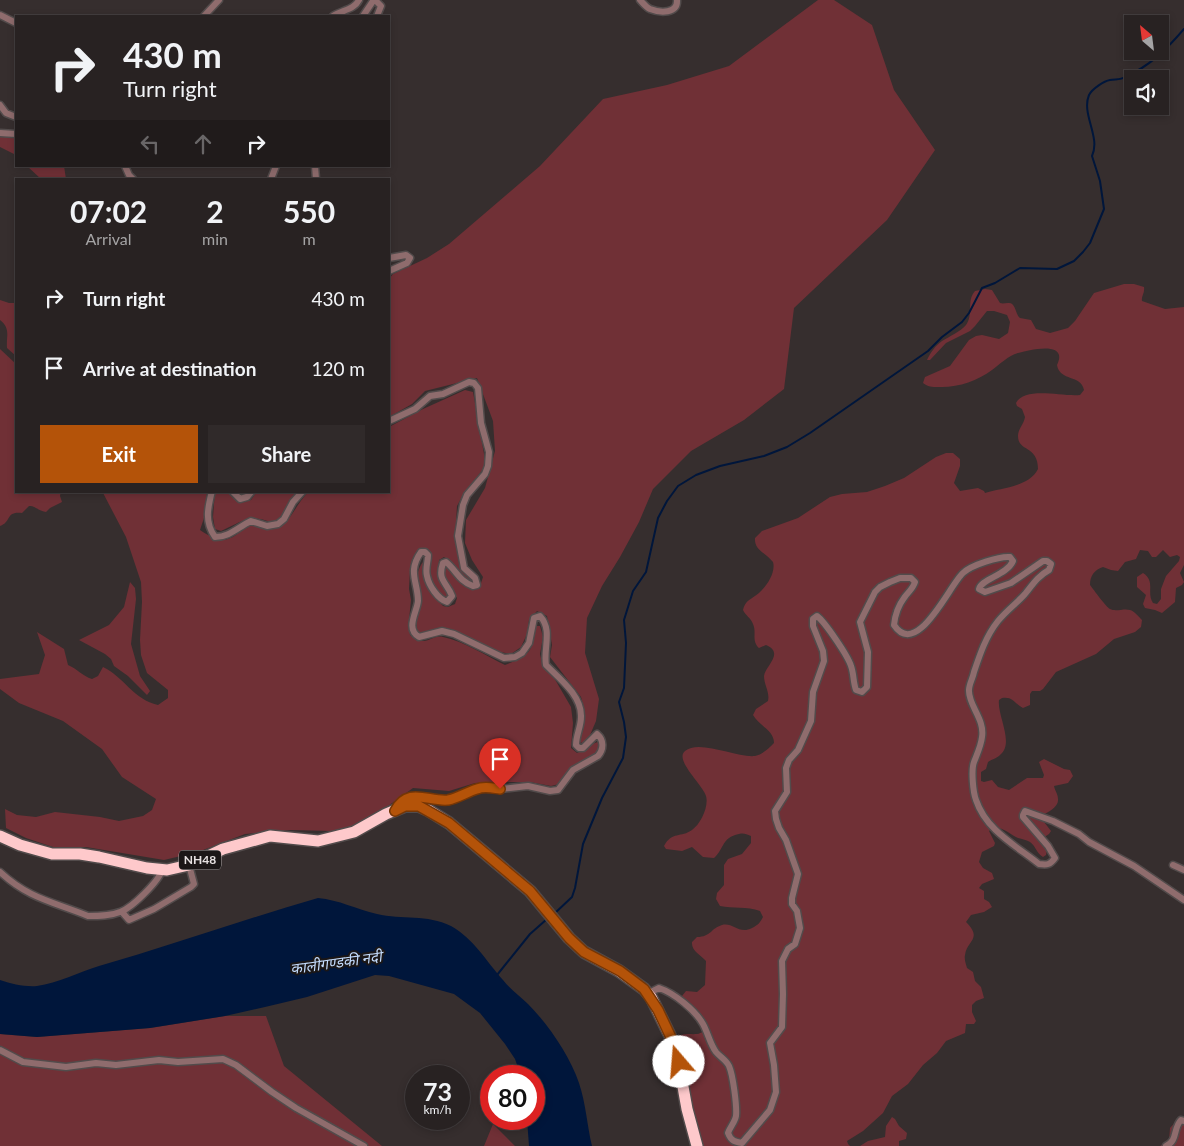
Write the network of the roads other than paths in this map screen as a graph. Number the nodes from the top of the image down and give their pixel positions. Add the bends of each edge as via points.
1 (219, 0) edge
2 (359, 0) edge
3 (640, 0) edge
4 (677, 0) edge
5 (0, 15) edge
6 (205, 15) edge
7 (335, 15) edge
8 (363, 15) edge
9 (377, 15) edge
10 (15, 23) edge
11 (0, 105) edge
12 (15, 116) edge
13 (0, 133) edge
14 (15, 134) edge
15 (125, 167) edge
16 (132, 178) edge
17 (390, 258) edge
18 (390, 271) edge
19 (390, 421) edge
20 (212, 493) edge
21 (234, 493) edge
22 (250, 493) edge
23 (301, 493) edge
24 (395, 811) junction
25 (0, 836) edge
26 (189, 865) junction
27 (1173, 865) dead end
28 (162, 870) junction
29 (1184, 870) edge
30 (0, 872) edge
31 (1184, 900) edge
32 (122, 912) junction
33 (650, 997) junction
34 (0, 1050) edge
35 (1184, 1121) edge
36 (364, 1146) edge
37 (696, 1146) edge
38 (1166, 1146) edge

1 - 6 street
2 - 7 street via 355,6
3 - 4 street via 648,8 668,12 674,9
5 - 10 street
8 - 9 street via 372,1 376,1 380,6
11 - 12 street
13 - 14 street
15 - 16 street
17 - 18 street via 406,255 410,258 407,263
19 - 24 street via 414,409 430,396 474,383 480,394 489,452 488,466 463,505 458,536 464,568 475,578 477,585 467,584 450,564 443,563 440,576 452,596 448,602 444,601 430,584 426,568 428,555 421,552 413,578 418,597 412,619 416,634 419,637 442,631 504,658 515,657 525,650 534,618 540,616 547,635 546,665 568,687 581,711 576,745 583,748 597,734 602,744 598,756 573,770 558,790 528,786 479,788 447,800 422,796 410,798 399,804
20 - 23 street via 208,521 214,536 218,537 251,521 267,526 278,524
21 - 22 street via 240,499
24 - 26 highway, NH48 via 342,836 310,841 270,836 223,849
24 - 33 highway, NH48 via 405,806 419,806 438,816 539,900 584,952 620,971
25 - 28 highway, NH48 via 52,854 80,854
26 - 28 highway, NH48
26 - 32 street via 192,887 132,920
27 - 29 street
28 - 32 street via 160,877
30 - 32 street via 34,896 88,916
31 - 33 street via 1134,866 1054,821 1025,812 1023,815 1055,858 1047,865 1039,864 994,830 982,814 976,801 972,770 983,735 969,691 978,658 992,628 1036,578 1049,570 1050,564 1044,561 1010,583 985,592 979,589 982,582 1008,568 1012,558 1003,557 962,573 933,616 910,634 900,632 894,625 898,608 915,582 911,578 900,578 875,592 860,622 868,652 867,687 862,692 856,690 846,652 822,620 818,616 813,619 824,661 813,692 811,721 798,750 789,760 787,792 775,812 778,828 786,840 798,874 792,904 797,911 800,928 782,961 782,1027 770,1043 776,1092 770,1110 742,1143 730,1139 728,1133 736,1118 729,1066 716,1052 703,1023 668,991 659,988
33 - 37 highway, NH48 via 676,1048
34 - 36 street via 23,1062 66,1067 223,1059 296,1108
35 - 38 street via 1178,1123 1171,1144

